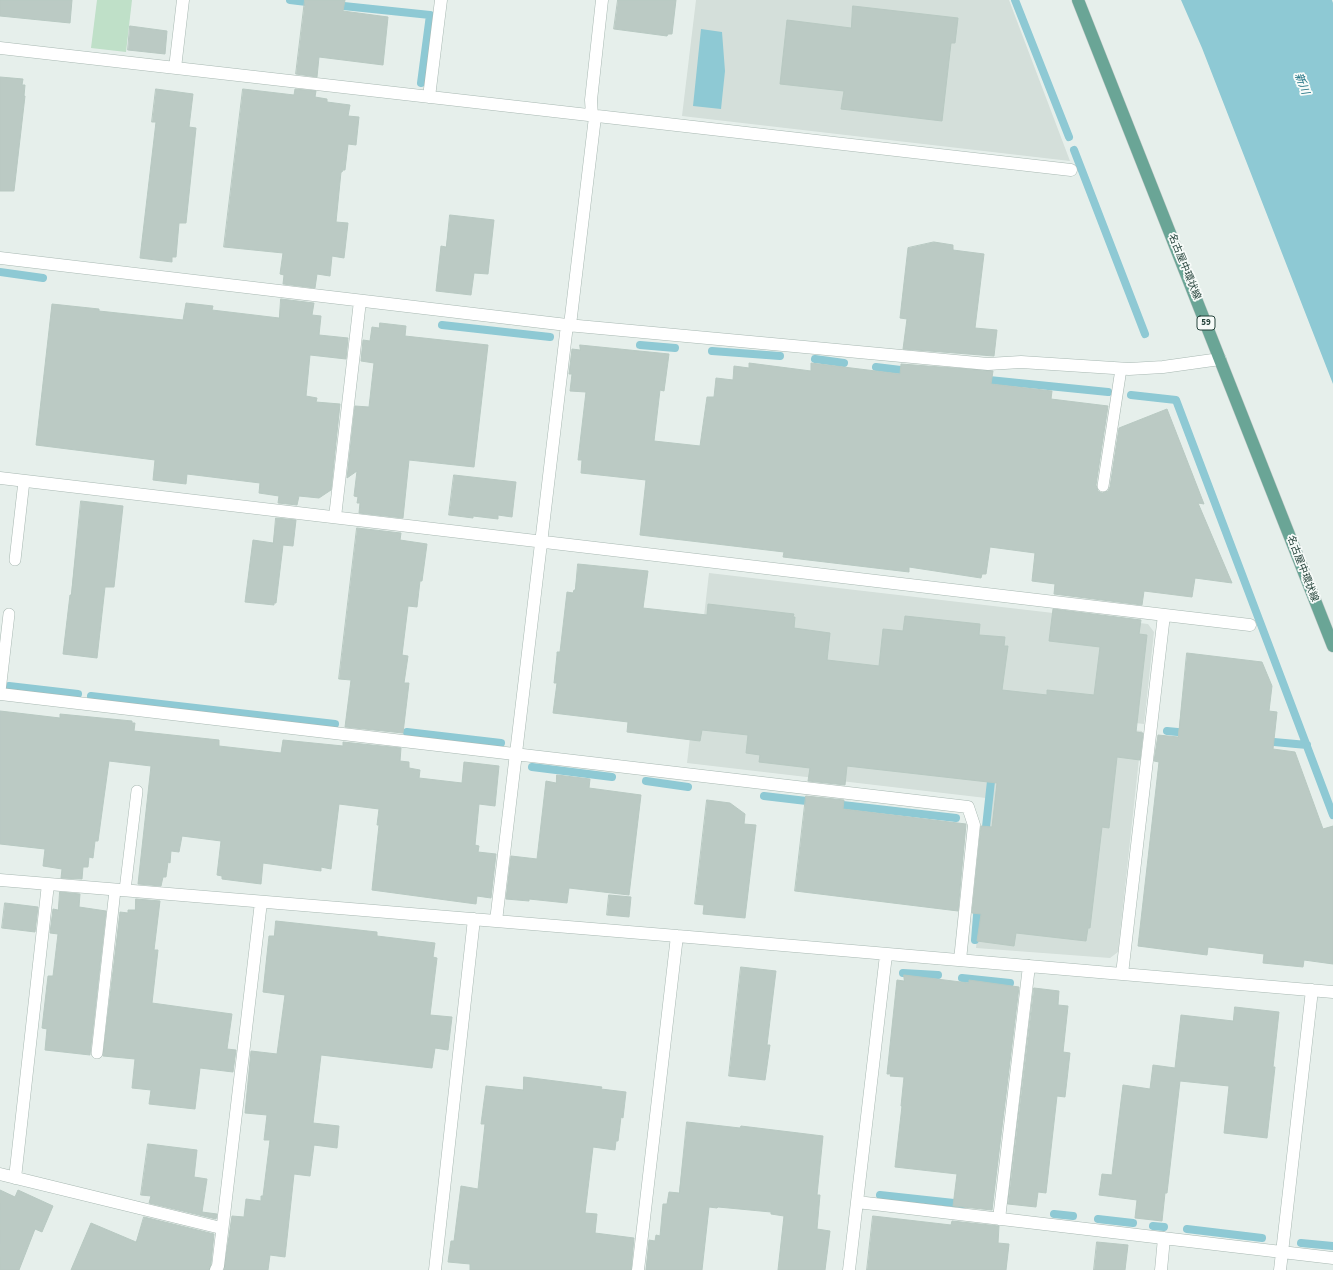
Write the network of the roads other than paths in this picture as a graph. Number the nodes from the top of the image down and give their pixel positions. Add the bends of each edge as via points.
1 (183, 0) edge
2 (441, 0) edge
3 (602, 0) edge
4 (1078, 0) edge
5 (0, 48) edge
6 (175, 68) junction
7 (429, 98) junction
8 (593, 116) junction
9 (1071, 170) dead end
10 (0, 258) edge
11 (360, 301) junction
12 (568, 325) junction
13 (1220, 359) junction
14 (1121, 369) junction
15 (0, 478) edge
16 (24, 481) junction
17 (1103, 486) dead end
18 (335, 517) junction
19 (541, 541) junction
20 (15, 560) dead end
21 (9, 614) dead end
22 (1164, 615) junction
23 (1250, 625) dead end
24 (1333, 646) edge
25 (0, 691) edge
26 (0, 694) edge
27 (516, 755) junction
28 (137, 791) dead end
29 (0, 880) edge
30 (48, 884) junction
31 (120, 890) junction
32 (261, 902) junction
33 (474, 919) junction
34 (496, 921) junction
35 (677, 936) junction
36 (886, 955) junction
37 (960, 960) junction
38 (1029, 966) junction
39 (1122, 974) junction
40 (1312, 990) junction
41 (1333, 992) edge
42 (97, 1053) dead end
43 (0, 1174) edge
44 (15, 1178) junction
45 (857, 1202) junction
46 (999, 1219) junction
47 (221, 1228) junction
48 (1164, 1238) junction
49 (1282, 1252) junction
50 (1333, 1258) edge
51 (216, 1270) edge
52 (435, 1270) edge
53 (638, 1270) edge
54 (849, 1270) edge
55 (1161, 1270) edge
56 (1280, 1270) edge

1 - 6 street
2 - 7 street
3 - 8 street via 591,100
4 - 13 main road, 名古屋中環状線 / 59
5 - 6 street
6 - 7 street
7 - 8 street
8 - 9 street
8 - 12 street
10 - 11 street
11 - 12 street
11 - 18 street
12 - 14 street via 988,364 1021,362
12 - 19 street
13 - 14 street
13 - 24 main road, 名古屋中環状線 / 59
14 - 17 lane
15 - 16 street
16 - 18 street
16 - 20 lane
18 - 19 street
19 - 22 street
19 - 27 street
21 - 25 lane
22 - 23 street
22 - 39 street
26 - 27 street
27 - 34 street
27 - 37 street via 968,807 974,825
28 - 31 lane
29 - 30 street
30 - 31 street
30 - 44 street
31 - 32 street
31 - 42 lane
32 - 33 street
32 - 47 street
33 - 34 street
33 - 52 street
34 - 35 street
35 - 36 street
35 - 53 street
36 - 37 street
36 - 45 street
37 - 38 street
38 - 39 street
38 - 46 street
39 - 40 street
40 - 41 street
40 - 49 street
43 - 44 street
44 - 47 street
45 - 46 street
45 - 54 street
46 - 48 street
47 - 51 street
48 - 49 street
48 - 55 street
49 - 50 street
49 - 56 street

